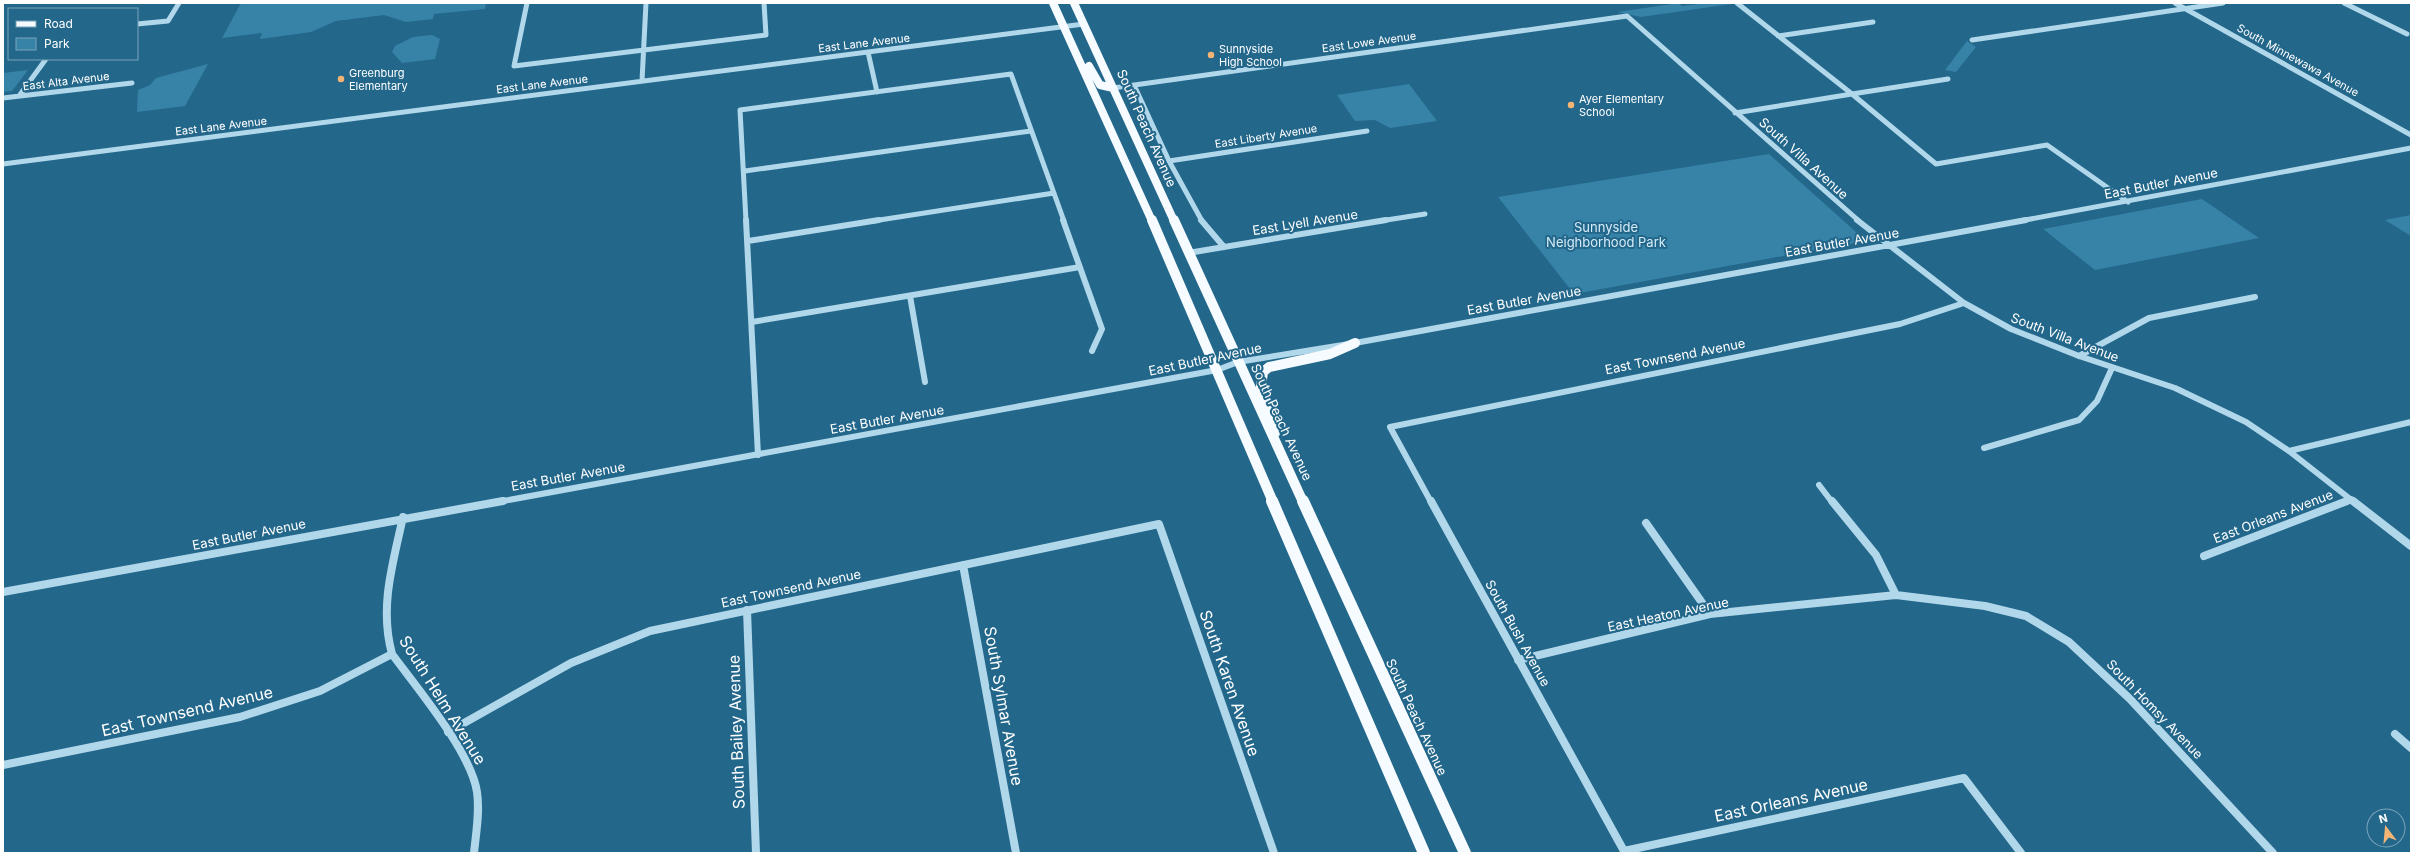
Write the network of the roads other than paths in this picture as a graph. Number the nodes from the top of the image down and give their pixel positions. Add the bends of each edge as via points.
1 (179, 3) edge
2 (527, 3) edge
3 (646, 3) edge
4 (764, 3) edge
5 (1053, 3) edge
6 (1074, 3) edge
7 (1737, 3) edge
8 (2175, 3) edge
9 (2223, 3) edge
10 (2344, 3) edge
11 (2185, 9) junction
12 (1627, 16) joint
13 (1873, 22) dead end
14 (138, 24) edge
15 (1084, 24) junction
16 (1064, 27) junction
17 (2407, 34) dead end
18 (1778, 36) junction
19 (1972, 40) dead end
20 (643, 50) junction
21 (868, 52) junction
22 (1079, 58) junction
23 (45, 60) edge
24 (1948, 79) dead end
25 (642, 81) junction
26 (132, 83) dead end
27 (1134, 85) junction
28 (1113, 88) junction
29 (877, 92) junction
30 (1852, 94) junction
31 (19, 96) junction
32 (3, 98) edge
33 (1735, 112) junction
34 (1031, 131) junction
35 (1367, 131) dead end
36 (2411, 135) edge
37 (2411, 148) edge
38 (1169, 161) junction
39 (3, 164) edge
40 (745, 171) junction
41 (1054, 194) junction
42 (2128, 202) junction
43 (1425, 214) dead end
44 (748, 241) junction
45 (1890, 246) junction
46 (1224, 247) junction
47 (1188, 253) junction
48 (1080, 267) junction
49 (910, 296) junction
50 (2255, 297) dead end
51 (1964, 303) junction
52 (752, 322) junction
53 (1355, 343) junction
54 (1092, 352) dead end
55 (2079, 356) junction
56 (1238, 362) junction
57 (2112, 368) junction
58 (1217, 370) junction
59 (925, 382) dead end
60 (2411, 422) edge
61 (1390, 427) joint
62 (1274, 439) junction
63 (1984, 448) dead end
64 (2289, 451) junction
65 (758, 455) junction
66 (1819, 485) dead end
67 (2351, 499) junction
68 (403, 517) junction
69 (1646, 522) dead end
70 (1159, 524) joint
71 (2411, 546) edge
72 (2204, 556) dead end
73 (963, 565) junction
74 (3, 592) edge
75 (1896, 595) junction
76 (747, 610) junction
77 (1710, 614) junction
78 (392, 654) junction
79 (1518, 660) junction
80 (448, 732) junction
81 (2396, 734) dead end
82 (2411, 748) edge
83 (3, 765) edge
84 (1624, 851) joint
85 (474, 853) edge
86 (756, 853) edge
87 (1016, 853) edge
88 (1274, 853) edge
89 (1424, 853) edge
90 (1465, 853) edge
91 (2021, 853) edge
92 (2273, 853) edge

1 - 14 street via 168,21
2 - 20 street via 514,66
3 - 20 street
4 - 20 street via 766,35
5 - 16 main road
6 - 15 main road, South Peach Avenue
7 - 18 street
8 - 11 street, South Minnewawa Avenue
9 - 11 street
10 - 17 street
11 - 19 street
11 - 36 street, South Minnewawa Avenue
12 - 27 street, East Lowe Avenue
12 - 33 street, South Villa Avenue
13 - 18 street
15 - 16 street, East Lane Avenue
15 - 28 main road, South Peach Avenue
16 - 21 street, East Lane Avenue
16 - 22 main road
18 - 30 street
20 - 25 street
21 - 25 street, East Lane Avenue
21 - 29 street
22 - 28 main road via 1085,60 1098,85
22 - 58 main road
23 - 31 street
24 - 30 street
25 - 39 street, East Lane Avenue
26 - 31 street, East Alta Avenue
27 - 28 street, East Lowe Avenue
27 - 38 street, South Peach Avenue
28 - 47 main road, South Peach Avenue
29 - 34 street via 1011,74
29 - 40 street via 740,110
30 - 33 street
30 - 42 street via 1936,164 2047,145
31 - 32 street, East Alta Avenue
33 - 45 street, South Villa Avenue via 1875,236
34 - 40 street
34 - 41 street
35 - 38 street, East Liberty Avenue
37 - 42 street, East Butler Avenue
38 - 46 street, South Peach Avenue via 1200,219
40 - 44 street
41 - 44 street
41 - 48 street
42 - 45 street, East Butler Avenue
43 - 46 street, East Lyell Avenue
44 - 52 street
45 - 51 street, South Villa Avenue
45 - 53 street, East Butler Avenue
46 - 47 street, East Lyell Avenue
47 - 56 main road, South Peach Avenue
48 - 49 street
48 - 54 street via 1102,329
49 - 52 street
49 - 59 street
50 - 55 street via 2149,318
51 - 55 street, South Villa Avenue via 2016,332
51 - 61 street, East Townsend Avenue via 1900,324
52 - 65 street
53 - 56 street, East Butler Avenue
53 - 62 main road via 1335,353 1264,370 1260,384 1275,427
55 - 57 street, South Villa Avenue
56 - 58 street, East Butler Avenue
56 - 62 main road, South Peach Avenue
57 - 63 street via 2097,401 2079,420
57 - 64 street, South Villa Avenue via 2196,397 2246,422
58 - 65 street, East Butler Avenue
58 - 89 main road
60 - 64 street
61 - 79 street, South Bush Avenue
62 - 90 main road, South Peach Avenue
64 - 67 street, South Villa Avenue
65 - 68 street, East Butler Avenue
66 - 75 street via 1876,554
67 - 71 street, South Villa Avenue
67 - 72 street, East Orleans Avenue
68 - 74 street, East Butler Avenue
68 - 78 street, South Helm Avenue via 385,604 385,629
69 - 77 street
70 - 73 street, East Townsend Avenue
70 - 88 street, South Karen Avenue
73 - 76 street, East Townsend Avenue
73 - 87 street, South Sylmar Avenue
75 - 77 street, East Heaton Avenue
75 - 92 street, South Homsy Avenue via 1985,606 2026,616 2069,642 2130,699
76 - 80 street, East Townsend Avenue via 650,631 592,652 534,681
76 - 86 street, South Bailey Avenue
77 - 79 street, East Heaton Avenue
78 - 80 street, South Helm Avenue
78 - 83 street, East Townsend Avenue via 320,691 240,717
79 - 84 street, South Bush Avenue
80 - 85 street, South Helm Avenue via 470,766 477,790 479,808
81 - 82 street
84 - 91 street, East Orleans Avenue via 1964,778

